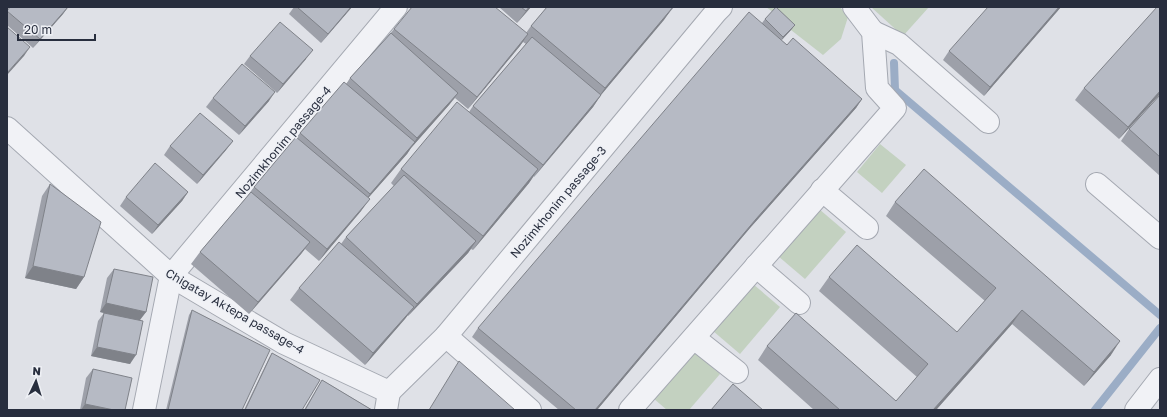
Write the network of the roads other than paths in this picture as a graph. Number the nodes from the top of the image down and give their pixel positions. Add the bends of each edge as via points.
1 (396, 7) edge
2 (721, 7) edge
3 (854, 7) edge
4 (873, 32) junction
5 (988, 122) dead end
6 (7, 128) edge
7 (1097, 184) dead end
8 (822, 190) junction
9 (867, 228) dead end
10 (1160, 238) edge
11 (756, 266) junction
12 (170, 276) junction
13 (800, 303) dead end
14 (446, 336) junction
15 (694, 338) junction
16 (737, 372) dead end
17 (1160, 379) edge
18 (387, 401) edge
19 (640, 407) edge
20 (144, 410) edge
21 (530, 410) edge
22 (1136, 410) edge

1 - 12 street, Nozimkhonim passage-4
2 - 14 street, Nozimkhonim passage-3
3 - 4 street
4 - 5 street via 899,44
4 - 8 street via 877,88 895,108
6 - 12 street, Chigatay Aktepa passage-4
7 - 10 street
8 - 9 street
8 - 11 street
11 - 13 street
11 - 15 street
12 - 18 street, Chigatay Aktepa passage-4
12 - 20 street
14 - 18 street, Nozimkhonim passage-3
14 - 21 street
15 - 16 street
15 - 19 street
17 - 22 street

